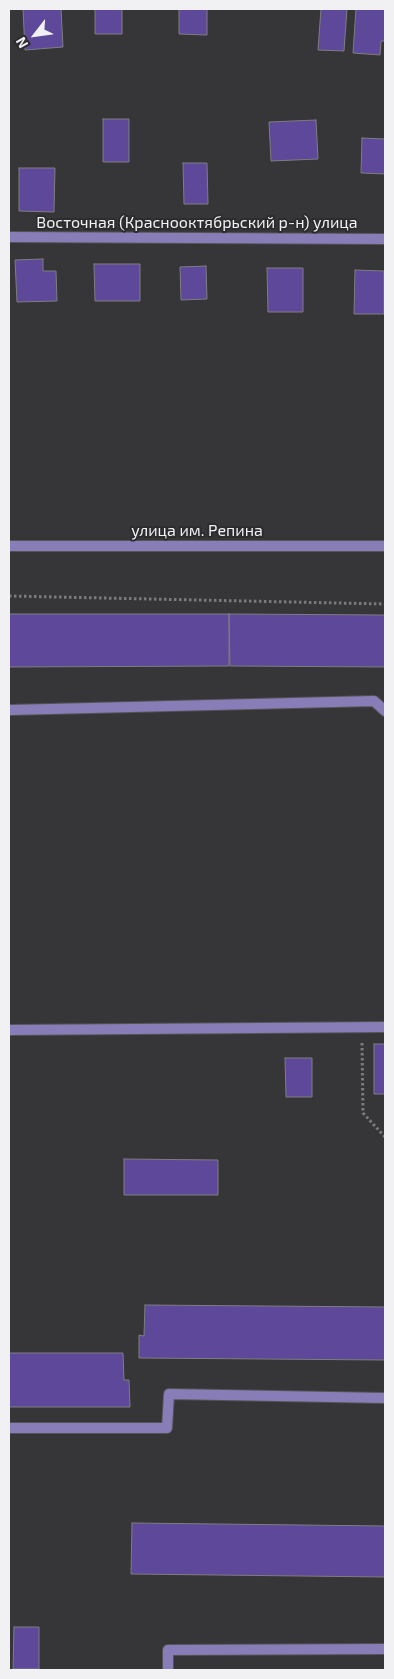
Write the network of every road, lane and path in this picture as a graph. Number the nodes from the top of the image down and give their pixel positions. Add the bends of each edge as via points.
1 (9, 237) edge
2 (385, 239) edge
3 (9, 546) edge
4 (385, 546) edge
5 (9, 596) edge
6 (385, 604) edge
7 (9, 710) edge
8 (385, 711) edge
9 (362, 1027) junction
10 (385, 1027) edge
11 (9, 1030) edge
12 (385, 1137) edge
13 (385, 1398) edge
14 (9, 1428) edge
15 (385, 1649) edge
16 (168, 1670) edge

1 - 2 street, Восточная (Краснооктябрьский р-н) улица
3 - 4 street, улица им. Репина
5 - 6 path
7 - 8 street via 374,701
9 - 10 street
9 - 11 street
9 - 12 path via 363,1113
13 - 14 street via 169,1394 167,1428
15 - 16 street via 168,1650

